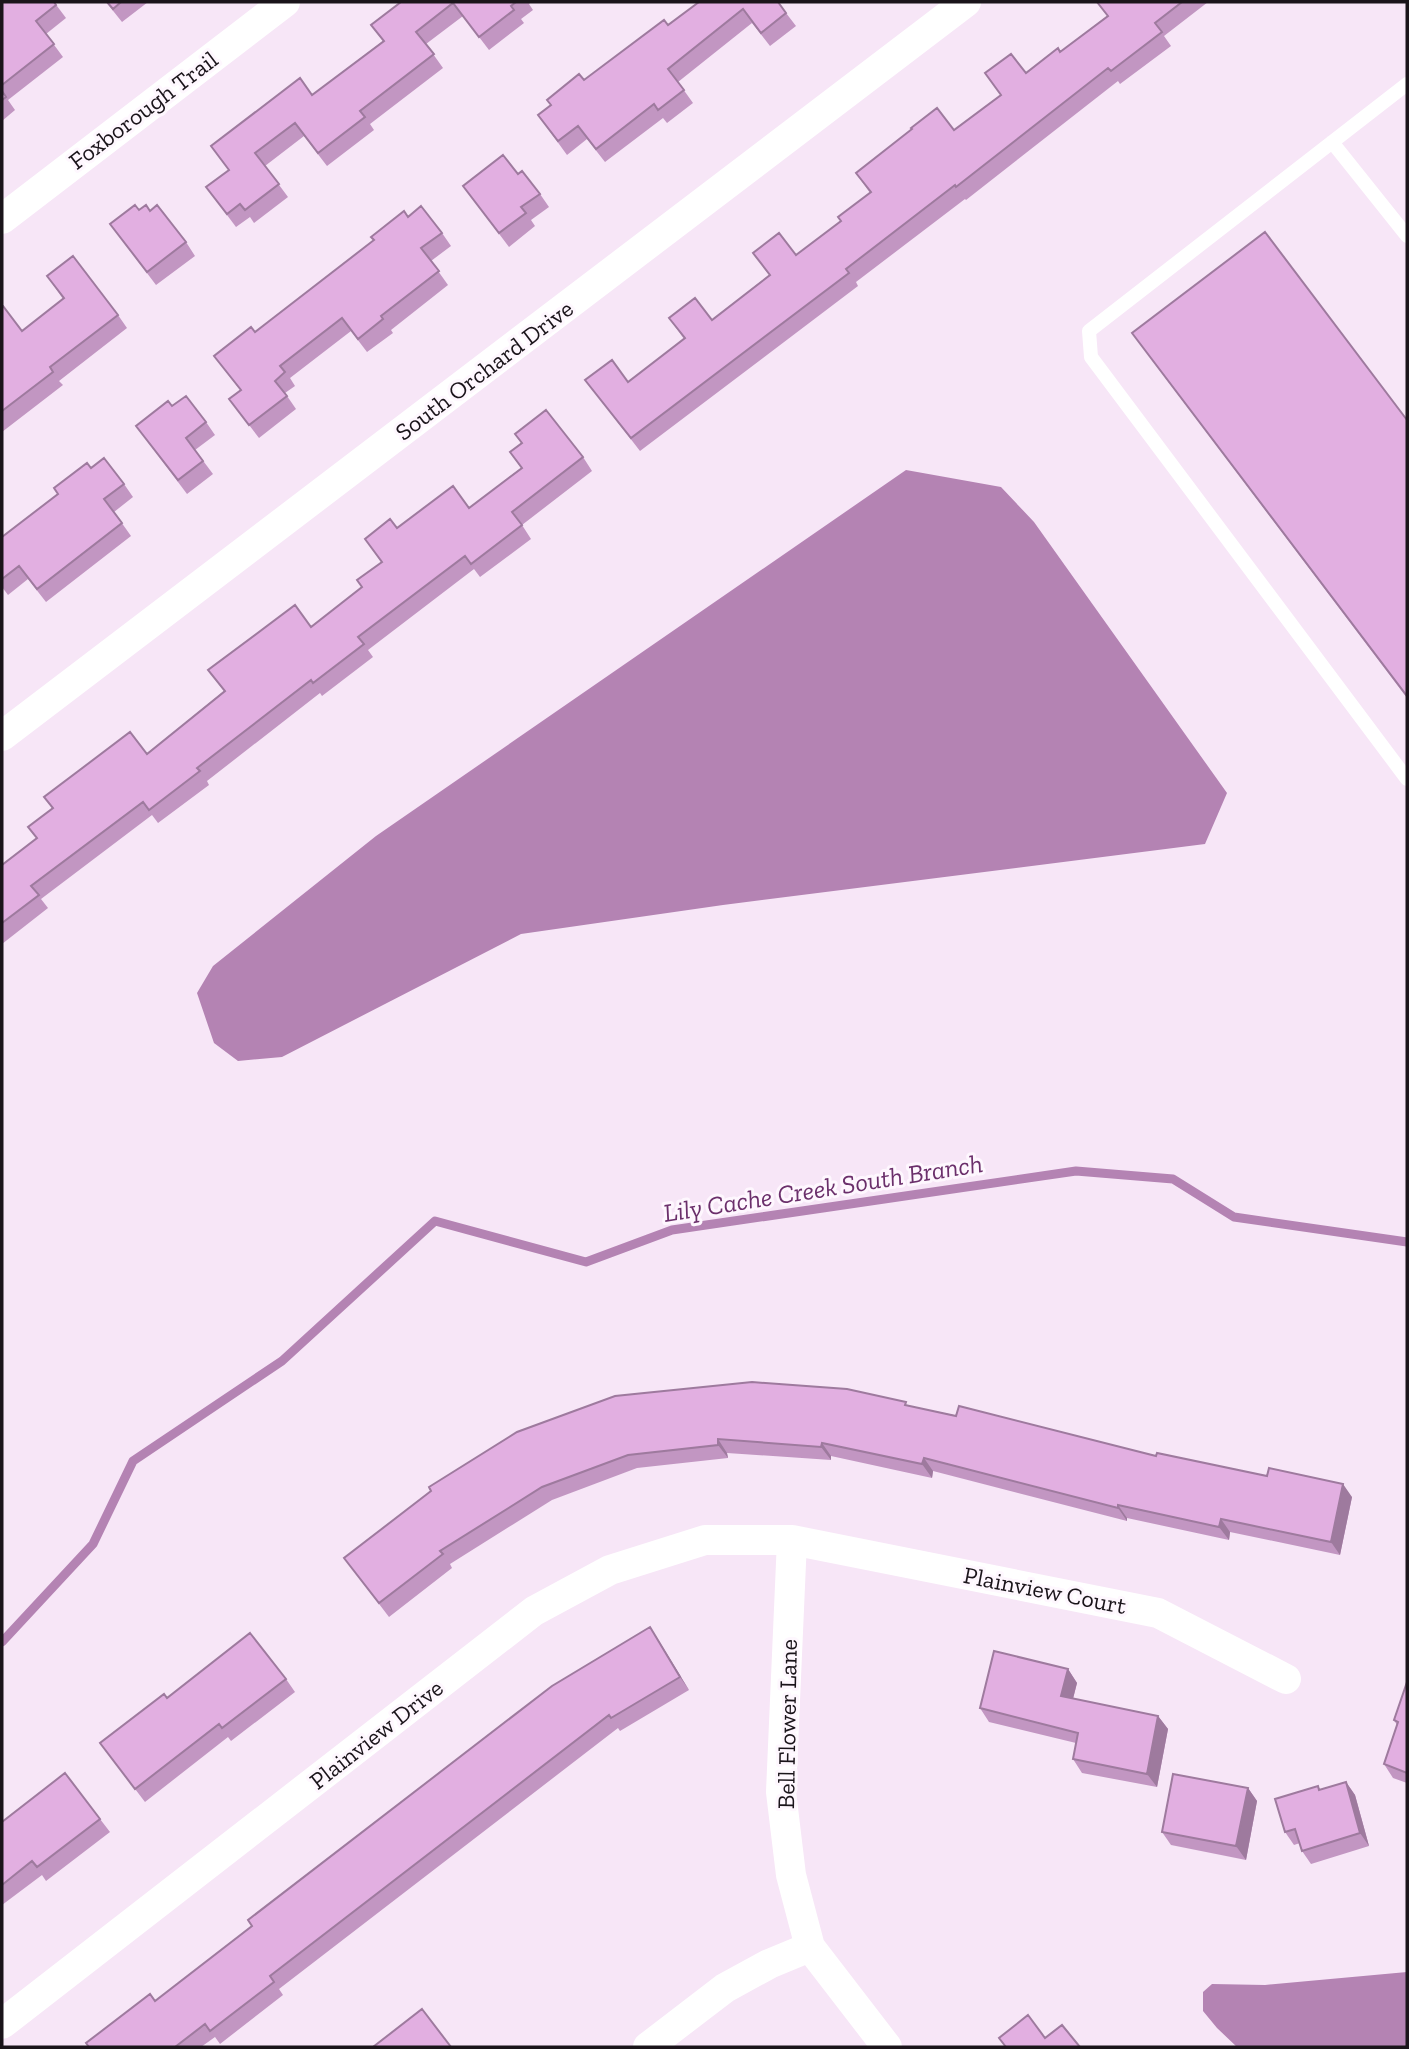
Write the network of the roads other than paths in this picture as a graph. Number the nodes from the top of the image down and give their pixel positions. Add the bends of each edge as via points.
1 (285, 2) edge
2 (966, 2) edge
3 (1407, 84) edge
4 (1332, 142) junction
5 (2, 219) edge
6 (1407, 236) edge
7 (2, 737) edge
8 (1407, 779) edge
9 (792, 1540) junction
10 (1286, 1679) dead end
11 (810, 1947) junction
12 (2, 2024) edge
13 (648, 2047) edge
14 (887, 2047) edge

1 - 5 street, Foxborough Trail
2 - 7 street, South Orchard Drive
3 - 4 lane
4 - 6 lane
4 - 8 lane via 1088,331 1091,356
9 - 10 street, Plainview Court via 1158,1613
9 - 11 street, Bell Flower Lane via 781,1792 791,1875
9 - 12 street, Plainview Drive via 705,1540 610,1570 534,1611
11 - 13 street via 725,1988
11 - 14 street, Bell Flower Lane

